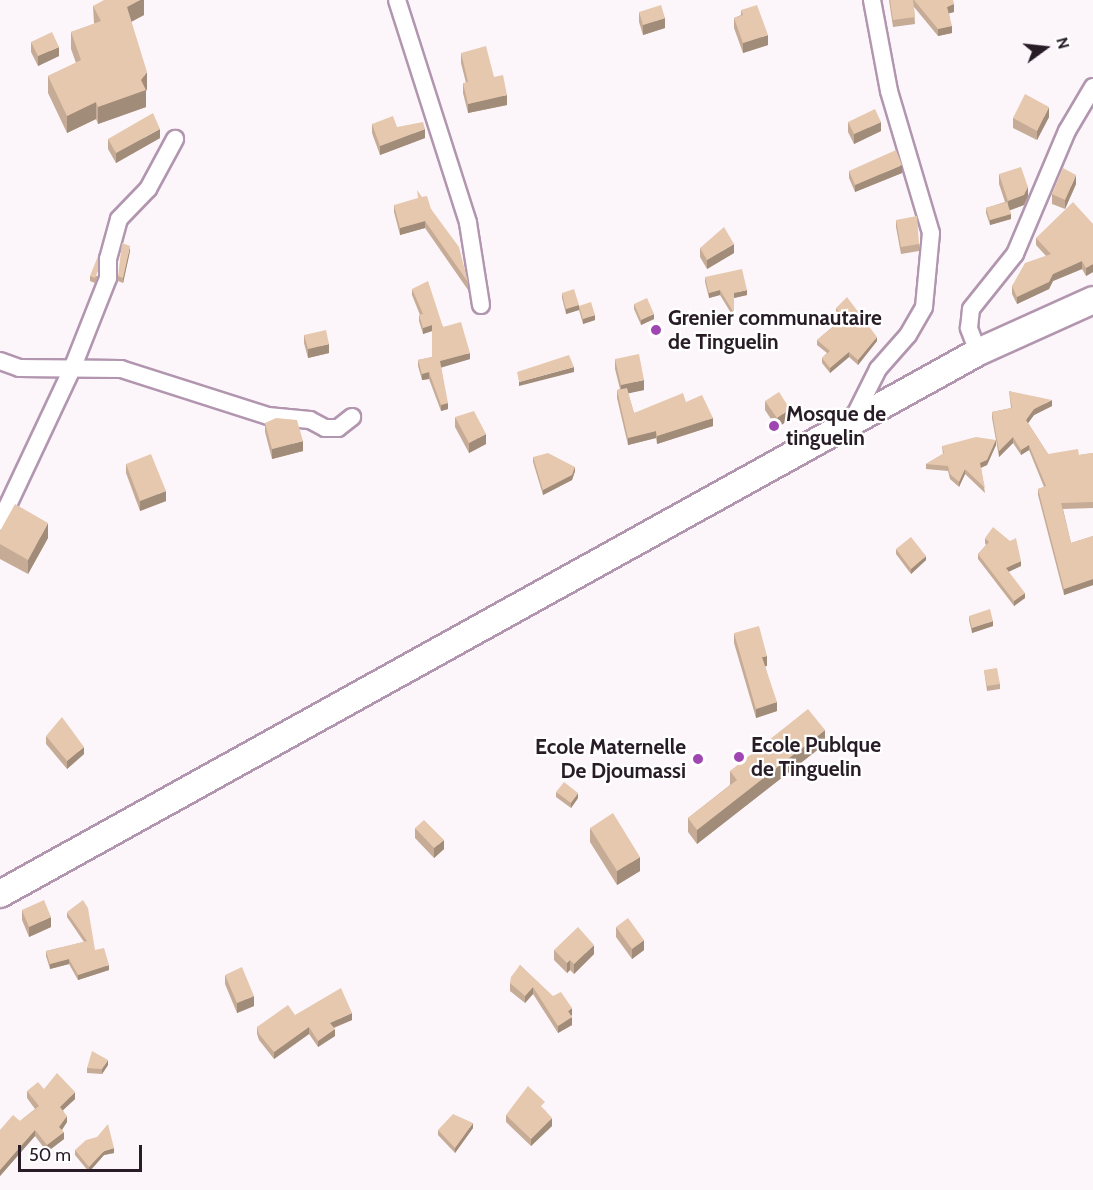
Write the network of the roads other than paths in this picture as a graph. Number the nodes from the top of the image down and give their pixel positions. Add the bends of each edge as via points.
1 (397, 0) edge
2 (872, 0) edge
3 (1093, 87) edge
4 (174, 139) dead end
5 (1093, 300) edge
6 (481, 305) dead end
7 (978, 352) junction
8 (0, 361) edge
9 (72, 369) junction
10 (352, 417) dead end
11 (852, 421) junction
12 (0, 522) edge
13 (3, 888) edge

1 - 6 street via 468,223
2 - 11 street via 889,92 931,233 924,307 908,335 878,369
3 - 7 street via 1067,131 1015,254 971,309 969,328
4 - 9 street via 148,189 119,219 108,259 108,278
5 - 7 main road
7 - 11 main road
8 - 9 street via 19,368
9 - 10 street via 121,369 268,416 310,420 326,428 338,428
9 - 12 street
11 - 13 main road

